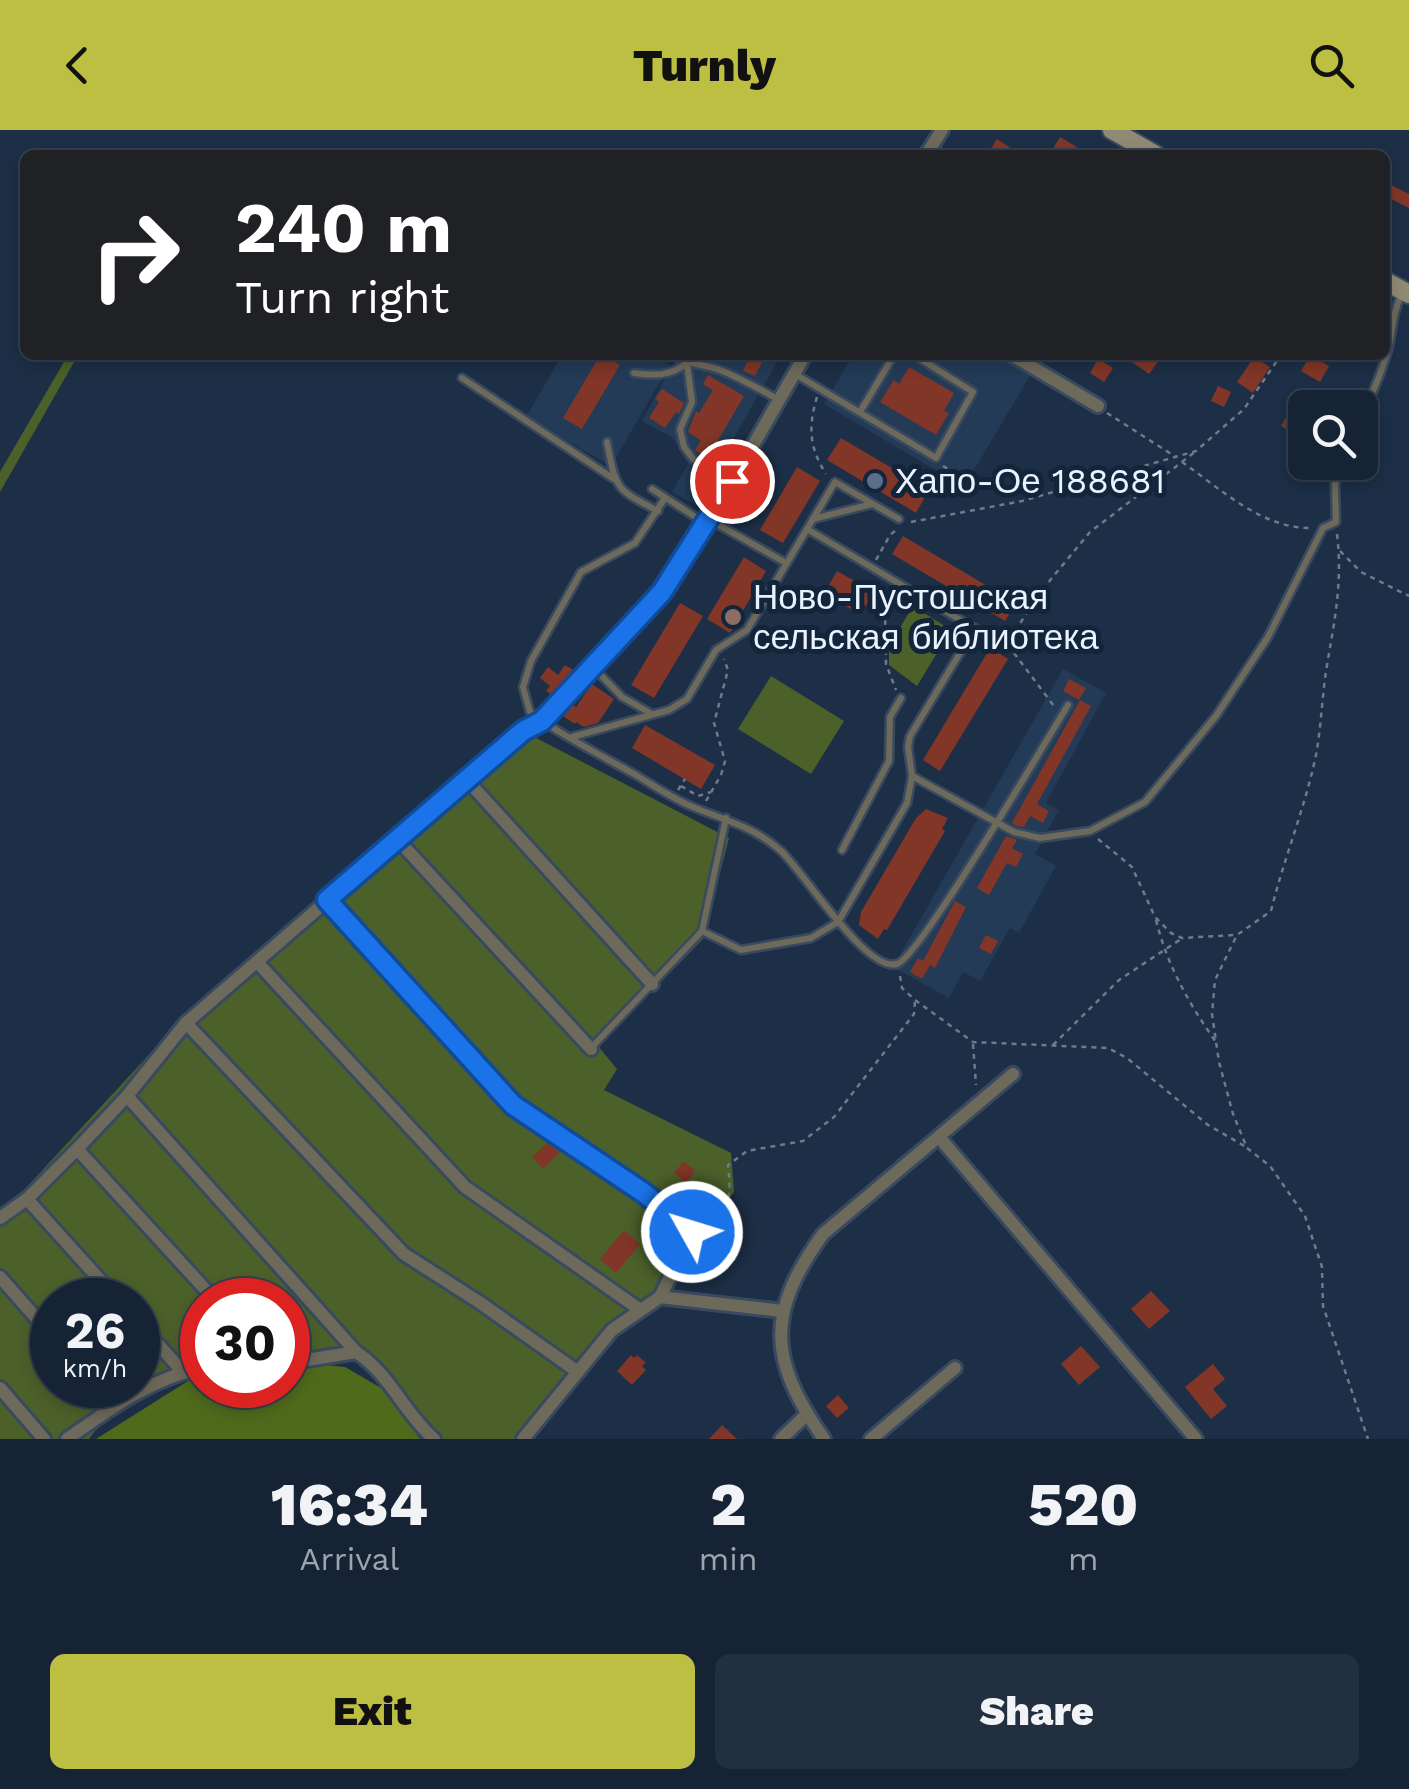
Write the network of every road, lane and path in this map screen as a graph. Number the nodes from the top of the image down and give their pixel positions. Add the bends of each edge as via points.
1 (1112, 130) edge
2 (1147, 150) edge
3 (1406, 292) edge
4 (1390, 338) edge
5 (681, 360) edge
6 (801, 360) edge
7 (891, 360) edge
8 (922, 360) edge
9 (1020, 360) edge
10 (1278, 360) edge
11 (1385, 360) edge
12 (687, 364) junction
13 (634, 373) dead end
14 (794, 373) junction
15 (462, 378) dead end
16 (819, 388) junction
17 (1375, 390) edge
18 (778, 400) junction
19 (1098, 406) joint
20 (860, 412) junction
21 (607, 442) dead end
22 (1196, 450) junction
23 (936, 458) junction
24 (1176, 458) junction
25 (1182, 462) junction
26 (614, 479) junction
27 (968, 480) dead end
28 (1338, 480) edge
29 (732, 481) junction
30 (835, 482) junction
31 (652, 489) dead end
32 (666, 498) junction
33 (873, 504) junction
34 (658, 511) junction
35 (812, 520) junction
36 (899, 520) dead end
37 (708, 522) junction
38 (1336, 522) junction
39 (1323, 528) junction
40 (807, 529) junction
41 (1339, 550) junction
42 (786, 564) junction
43 (871, 567) junction
44 (1409, 596) edge
45 (975, 628) junction
46 (1006, 647) junction
47 (716, 650) junction
48 (593, 667) junction
49 (902, 698) joint
50 (1068, 706) dead end
51 (653, 714) junction
52 (1062, 716) junction
53 (542, 721) junction
54 (569, 737) junction
55 (889, 746) junction
56 (908, 747) junction
57 (912, 776) junction
58 (467, 780) junction
59 (681, 786) dead end
60 (711, 792) junction
61 (701, 810) junction
62 (726, 818) junction
63 (998, 824) junction
64 (1090, 831) junction
65 (398, 840) junction
66 (842, 850) dead end
67 (327, 900) junction
68 (1155, 917) junction
69 (838, 922) junction
70 (702, 932) junction
71 (1237, 935) junction
72 (1182, 938) junction
73 (1163, 950) junction
74 (258, 962) junction
75 (896, 964) junction
76 (652, 984) junction
77 (915, 1000) junction
78 (186, 1023) junction
79 (973, 1042) junction
80 (1216, 1043) junction
81 (1051, 1046) junction
82 (590, 1049) joint
83 (1013, 1074) dead end
84 (127, 1096) junction
85 (976, 1106) junction
86 (939, 1136) junction
87 (1248, 1148) junction
88 (78, 1150) junction
89 (27, 1199) junction
90 (0, 1218) edge
91 (692, 1232) junction
92 (0, 1277) edge
93 (98, 1278) edge
94 (195, 1278) edge
95 (660, 1297) junction
96 (639, 1309) junction
97 (30, 1311) edge
98 (783, 1311) junction
99 (160, 1346) edge
100 (356, 1352) junction
101 (310, 1359) edge
102 (956, 1368) dead end
103 (180, 1369) edge
104 (578, 1372) junction
105 (0, 1388) edge
106 (110, 1408) edge
107 (807, 1414) junction
108 (44, 1439) edge
109 (67, 1439) edge
110 (434, 1439) edge
111 (523, 1439) edge
112 (782, 1439) edge
113 (824, 1439) edge
114 (871, 1439) edge
115 (1196, 1439) edge
116 (1368, 1439) edge

1 - 2 street
3 - 4 lane via 1394,311
5 - 12 lane
6 - 14 street
7 - 20 lane
8 - 23 lane via 973,392
9 - 19 street
10 - 22 path via 1244,409
11 - 17 lane
12 - 13 lane via 673,373
12 - 18 lane via 742,379
12 - 29 lane via 692,402 680,429 684,448
14 - 16 lane
14 - 18 street
15 - 26 lane
16 - 20 lane
16 - 30 path via 810,423 813,444
18 - 29 street
19 - 24 path
20 - 23 lane
21 - 26 lane
22 - 24 path
22 - 25 path
23 - 27 path
24 - 25 path
24 - 43 path via 1022,501 905,523 890,534
25 - 39 path via 1264,518 1292,528
25 - 46 path via 1090,532 1036,596
26 - 34 lane via 622,492
28 - 38 lane
29 - 37 street
30 - 33 lane
30 - 35 lane
31 - 32 lane
32 - 34 lane
32 - 37 lane
33 - 35 lane
33 - 36 lane
34 - 53 lane via 636,542 581,572 530,661 524,687 530,712
35 - 40 lane
37 - 42 lane
37 - 48 street via 662,592
38 - 39 lane
38 - 41 path
39 - 64 lane via 1268,637 1216,716 1144,802
40 - 42 lane
40 - 43 lane
41 - 44 path via 1361,572
41 - 71 path via 1340,598 1302,811 1271,910
42 - 47 lane via 747,630
43 - 45 lane
43 - 49 path via 885,613 889,680
45 - 46 lane
45 - 56 lane
46 - 52 path
47 - 51 lane via 687,699
47 - 60 path via 728,670 714,723 725,760
48 - 51 lane via 622,697
48 - 53 street
49 - 55 lane via 890,718
50 - 52 lane
51 - 54 lane
52 - 63 lane
53 - 54 lane
53 - 58 street
54 - 61 lane
55 - 56 lane
55 - 66 lane via 889,761
56 - 57 lane
57 - 63 lane
57 - 69 lane via 907,803
58 - 65 street
58 - 76 street
59 - 60 path via 698,796
60 - 61 path
61 - 62 lane
62 - 69 lane via 778,848
62 - 70 lane
63 - 64 lane via 1040,838
63 - 75 lane
64 - 68 path via 1132,867
65 - 67 street
65 - 82 street
67 - 74 street
67 - 91 street via 513,1105
68 - 72 path
68 - 73 path
69 - 70 lane via 811,938 742,950
69 - 75 lane via 851,939
70 - 76 lane
71 - 72 path
71 - 80 path via 1215,980
72 - 73 path
73 - 80 path
73 - 81 path via 1119,980
74 - 78 street
74 - 96 street via 465,1186
75 - 77 path via 902,988
76 - 82 lane
77 - 79 path
77 - 91 path via 914,1014 834,1117 803,1140 747,1151 728,1165 729,1204 715,1222
78 - 84 street
78 - 104 street via 404,1254
79 - 81 path
79 - 85 path
80 - 87 path
81 - 87 path via 1108,1048
83 - 85 street
84 - 88 street
84 - 100 street
85 - 86 street
86 - 98 street via 823,1234 800,1266
86 - 115 street
87 - 116 path via 1270,1166 1304,1216 1322,1268 1323,1306
88 - 89 street
88 - 94 street
89 - 90 street
89 - 93 street
91 - 95 street
92 - 97 street
95 - 96 street
95 - 98 street
96 - 104 street
98 - 107 street via 787,1377
99 - 103 street
100 - 101 street
100 - 110 street via 375,1364
102 - 114 street
104 - 111 street
105 - 108 street
106 - 109 street
107 - 112 street
107 - 113 street

